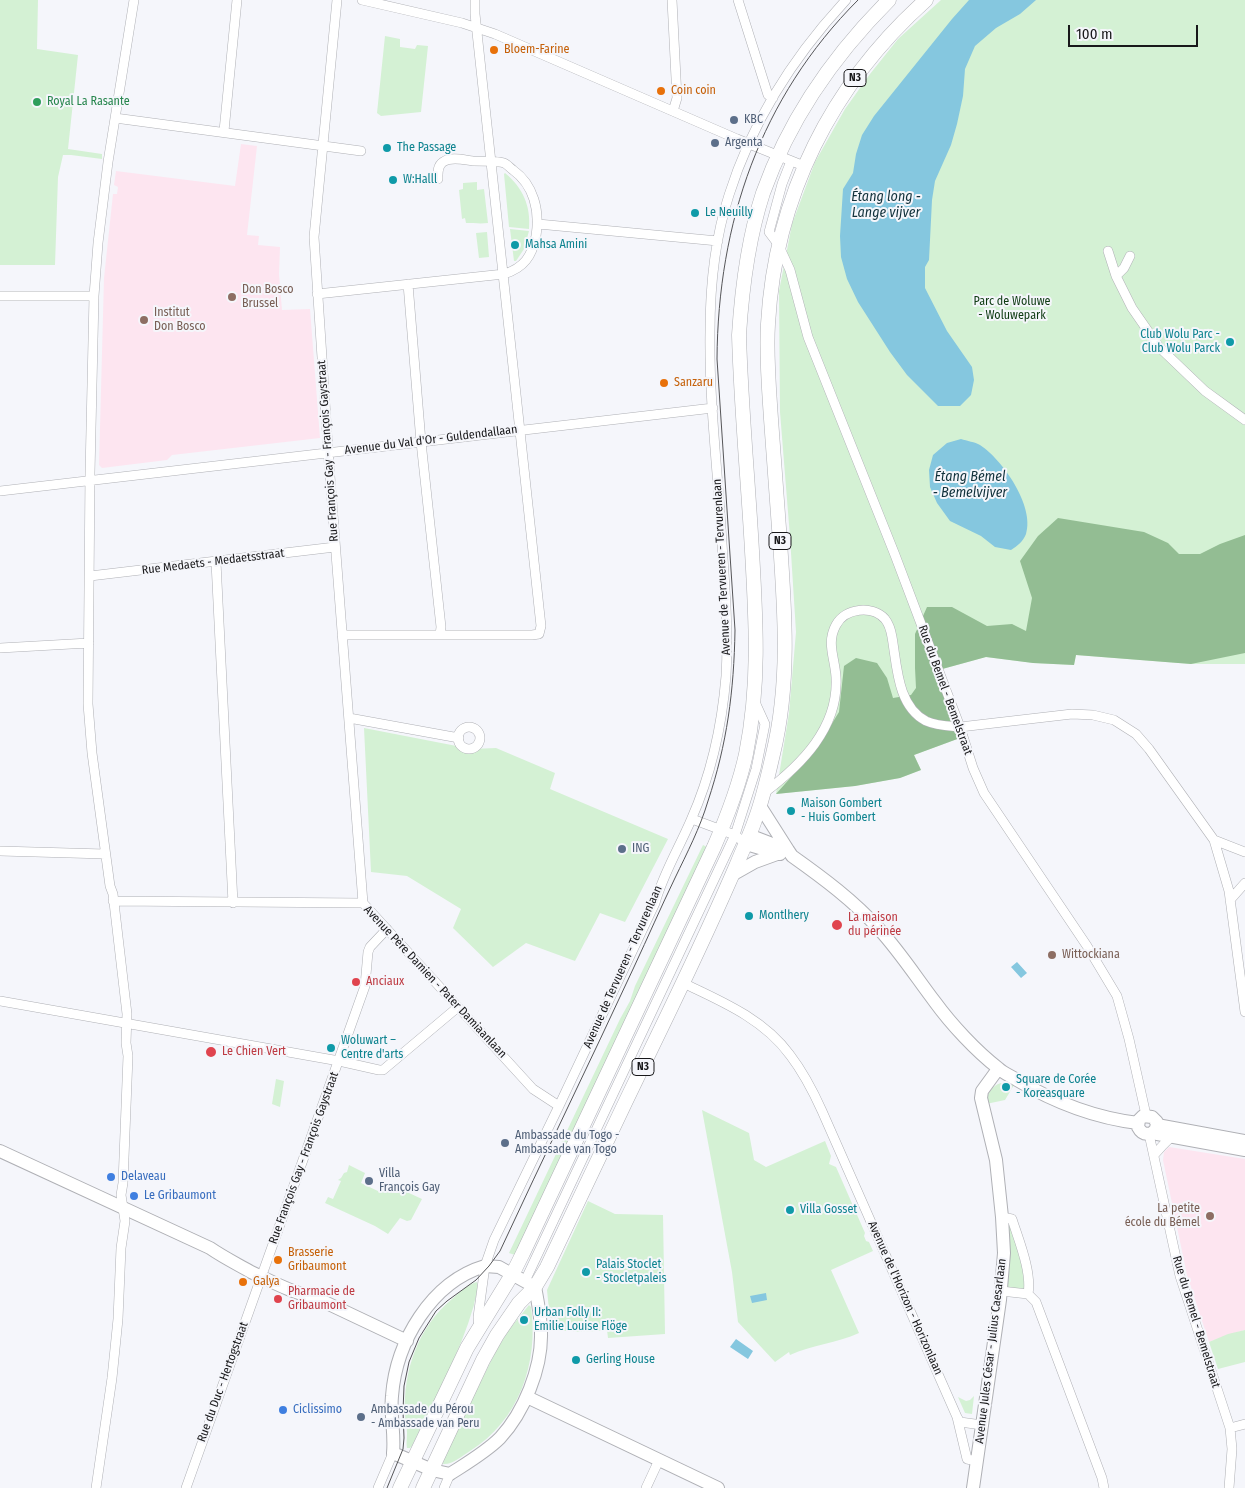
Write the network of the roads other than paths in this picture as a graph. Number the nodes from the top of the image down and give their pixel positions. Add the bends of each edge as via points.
1 (134, 0) edge
2 (237, 0) edge
3 (337, 0) edge
4 (362, 0) edge
5 (475, 0) edge
6 (672, 0) edge
7 (738, 0) edge
8 (846, 0) edge
9 (888, 0) edge
10 (926, 0) edge
11 (477, 28) junction
12 (773, 98) junction
13 (673, 111) junction
14 (115, 118) junction
15 (224, 131) junction
16 (749, 144) junction
17 (322, 146) junction
18 (361, 151) dead end
19 (791, 161) junction
20 (491, 162) junction
21 (438, 179) dead end
22 (538, 224) junction
23 (718, 241) junction
24 (778, 244) junction
25 (1108, 251) dead end
26 (1130, 256) dead end
27 (504, 274) junction
28 (1116, 276) junction
29 (408, 284) junction
30 (317, 294) junction
31 (0, 296) edge
32 (94, 296) junction
33 (712, 408) junction
34 (1245, 420) edge
35 (519, 430) junction
36 (421, 442) junction
37 (328, 453) junction
38 (90, 480) junction
39 (0, 491) edge
40 (335, 548) junction
41 (216, 562) junction
42 (90, 576) junction
43 (342, 635) junction
44 (440, 635) junction
45 (89, 643) junction
46 (0, 648) edge
47 (754, 700) junction
48 (349, 718) junction
49 (960, 727) junction
50 (458, 738) dead end
51 (762, 800) junction
52 (692, 819) junction
53 (721, 830) junction
54 (743, 838) junction
55 (1214, 840) junction
56 (0, 851) edge
57 (1245, 852) edge
58 (105, 854) junction
59 (782, 854) junction
60 (732, 875) junction
61 (1245, 883) edge
62 (1230, 900) junction
63 (113, 901) junction
64 (704, 902) junction
65 (233, 903) junction
66 (363, 903) junction
67 (387, 929) junction
68 (706, 933) junction
69 (683, 983) junction
70 (0, 1001) edge
71 (458, 1007) junction
72 (1245, 1011) edge
73 (126, 1023) junction
74 (338, 1061) junction
75 (998, 1068) junction
76 (559, 1106) junction
77 (1142, 1119) junction
78 (1153, 1131) junction
79 (1171, 1138) junction
80 (1245, 1141) edge
81 (1245, 1150) edge
82 (0, 1151) edge
83 (1154, 1155) junction
84 (124, 1208) junction
85 (1002, 1217) junction
86 (485, 1266) junction
87 (262, 1273) junction
88 (512, 1273) junction
89 (530, 1284) junction
90 (1001, 1292) junction
91 (1028, 1294) junction
92 (479, 1328) junction
93 (406, 1341) junction
94 (527, 1397) junction
95 (957, 1417) junction
96 (1245, 1424) edge
97 (982, 1425) junction
98 (1230, 1428) junction
99 (393, 1453) junction
100 (659, 1460) junction
101 (977, 1461) junction
102 (413, 1462) junction
103 (432, 1470) junction
104 (450, 1474) junction
105 (96, 1488) edge
106 (186, 1488) edge
107 (378, 1488) edge
108 (400, 1488) edge
109 (424, 1488) edge
110 (444, 1488) edge
111 (646, 1488) edge
112 (718, 1488) edge
113 (973, 1488) edge
114 (1104, 1488) edge
115 (1229, 1488) edge

1 - 14 street
2 - 15 street
3 - 17 street, Rue François Gay - François Gaystraat
4 - 11 street
5 - 11 street
6 - 13 street via 677,98
7 - 12 street via 768,95
8 - 12 street, Avenue de Tervueren - Tervurenlaan via 805,49
9 - 19 main road, N3 via 824,76 790,131
10 - 19 main road, N3 via 872,55 824,125
11 - 13 street
11 - 20 street
12 - 16 street, Avenue de Tervueren - Tervurenlaan
13 - 16 street
14 - 15 street
14 - 32 street
15 - 17 street
16 - 19 street
16 - 23 street, Avenue de Tervueren - Tervurenlaan via 729,195
17 - 18 street
17 - 30 street, Rue François Gay - François Gaystraat via 314,238
19 - 24 main road, N3 via 792,198
19 - 47 main road, N3 via 763,194 750,243 740,305 739,335 756,624
20 - 21 street via 452,159 442,162 438,168
20 - 22 street via 504,163 526,184 537,210
20 - 27 street
22 - 23 street
22 - 27 street via 534,242 523,264
23 - 33 street, Avenue de Tervueren - Tervurenlaan via 710,331
24 - 49 street, Rue du Bemel - Bemelstraat via 790,270 808,337
24 - 51 main road, N3 via 769,305 768,356 785,610 785,659 778,731
25 - 28 street
26 - 28 street
27 - 29 street
27 - 35 street
28 - 34 street via 1132,308 1159,347 1205,391
29 - 30 street
29 - 36 street
30 - 37 street, Rue François Gay - François Gaystraat
31 - 32 street
32 - 38 street
33 - 35 street, Avenue du Val d'Or - Guldendallaan
33 - 52 street, Avenue de Tervueren - Tervurenlaan via 725,590 726,664 714,752
35 - 36 street, Avenue du Val d'Or - Guldendallaan
35 - 44 street via 539,634
36 - 37 street, Avenue du Val d'Or - Guldendallaan
36 - 44 street
37 - 38 street, Avenue du Val d'Or - Guldendallaan
37 - 40 street, Rue François Gay - François Gaystraat
38 - 39 street, Avenue du Val d'Or - Guldendallaan
38 - 42 street
40 - 41 street, Rue Medaets - Medaetsstraat
40 - 43 street, Rue François Gay - François Gaystraat
41 - 42 street, Rue Medaets - Medaetsstraat
41 - 65 street
42 - 45 street
43 - 44 street
43 - 48 street, Rue François Gay - François Gaystraat
45 - 46 street
45 - 58 street via 88,704
47 - 53 main road, N3 via 745,755
47 - 54 street via 765,724
48 - 50 street
48 - 66 street, Rue François Gay - François Gaystraat
49 - 51 street via 926,721 915,712 906,700 899,678 888,623 871,612 856,611 842,618 833,631 830,646 836,692 826,727 810,752
49 - 55 street via 1072,714 1114,720 1136,734 1149,749
49 - 77 street, Rue du Bemel - Bemelstraat via 984,793 1117,996 1129,1039
51 - 54 main road, N3
51 - 59 street
52 - 53 street
52 - 76 street, Avenue de Tervueren - Tervurenlaan
53 - 54 street
53 - 88 main road, N3
54 - 59 street
54 - 60 main road, N3
54 - 64 street
55 - 57 street
55 - 62 street
56 - 58 street
58 - 63 street
59 - 60 street via 755,862
59 - 75 street via 834,887 878,928 961,1033
60 - 68 main road, N3
61 - 62 street
62 - 72 street
63 - 65 street, Avenue Père Damien - Pater Damiaanlaan
63 - 73 street
64 - 68 street
64 - 89 street
65 - 66 street, Avenue Père Damien - Pater Damiaanlaan
66 - 67 street, Avenue Père Damien - Pater Damiaanlaan
67 - 71 street, Avenue Père Damien - Pater Damiaanlaan
67 - 74 street, Rue François Gay - François Gaystraat via 370,947 364,986
68 - 69 main road, N3
69 - 89 main road, N3 via 547,1267
69 - 95 street, Avenue de l'Horizon - Horizonlaan via 756,1021 789,1053 807,1079
70 - 73 street
71 - 74 street via 383,1070
71 - 76 street, Avenue Père Damien - Pater Damiaanlaan via 533,1089
73 - 74 street
73 - 84 street via 128,1066 121,1195
74 - 87 street, Rue François Gay - François Gaystraat
75 - 77 street via 1070,1106 1103,1116
75 - 85 street, Avenue Jules César - Julius Caesarlaan via 982,1091 981,1098 996,1160
76 - 86 street, Avenue de Tervueren - Tervurenlaan via 494,1240
77 - 78 street via 1155,1119
78 - 79 street
78 - 80 street
78 - 83 street, Rue du Bemel - Bemelstraat
79 - 81 street
79 - 83 street
82 - 84 street
83 - 98 street, Rue du Bemel - Bemelstraat via 1180,1276
84 - 87 street via 210,1248 225,1259
84 - 105 street via 118,1319
85 - 90 street, Avenue Jules César - Julius Caesarlaan
85 - 91 street via 1012,1219 1028,1274
86 - 88 street via 500,1267
86 - 92 street, Avenue de Tervueren - Tervurenlaan
86 - 93 street via 464,1275 437,1296
87 - 93 street via 303,1296 314,1297
87 - 106 street, Rue du Duc - Hertogstraat
88 - 89 street
88 - 92 main road, N3
89 - 94 street via 539,1308 541,1335
89 - 103 main road, N3 via 483,1360
90 - 91 street
90 - 97 street, Avenue Jules César - Julius Caesarlaan
91 - 114 street via 1036,1302
92 - 102 main road, N3 via 466,1348
93 - 99 street via 392,1396
94 - 100 street
94 - 104 street via 500,1437
95 - 97 street via 960,1422
95 - 101 street, Avenue de l'Horizon - Horizonlaan via 967,1459
96 - 98 street
97 - 101 street, Avenue Jules César - Julius Caesarlaan
98 - 115 street, Rue du Bemel - Bemelstraat
99 - 102 street
99 - 107 street
100 - 111 street
100 - 112 street
101 - 113 street, Avenue Jules César - Julius Caesarlaan
102 - 103 street
102 - 108 main road, N3
103 - 104 street
103 - 109 main road, N3
104 - 110 street

